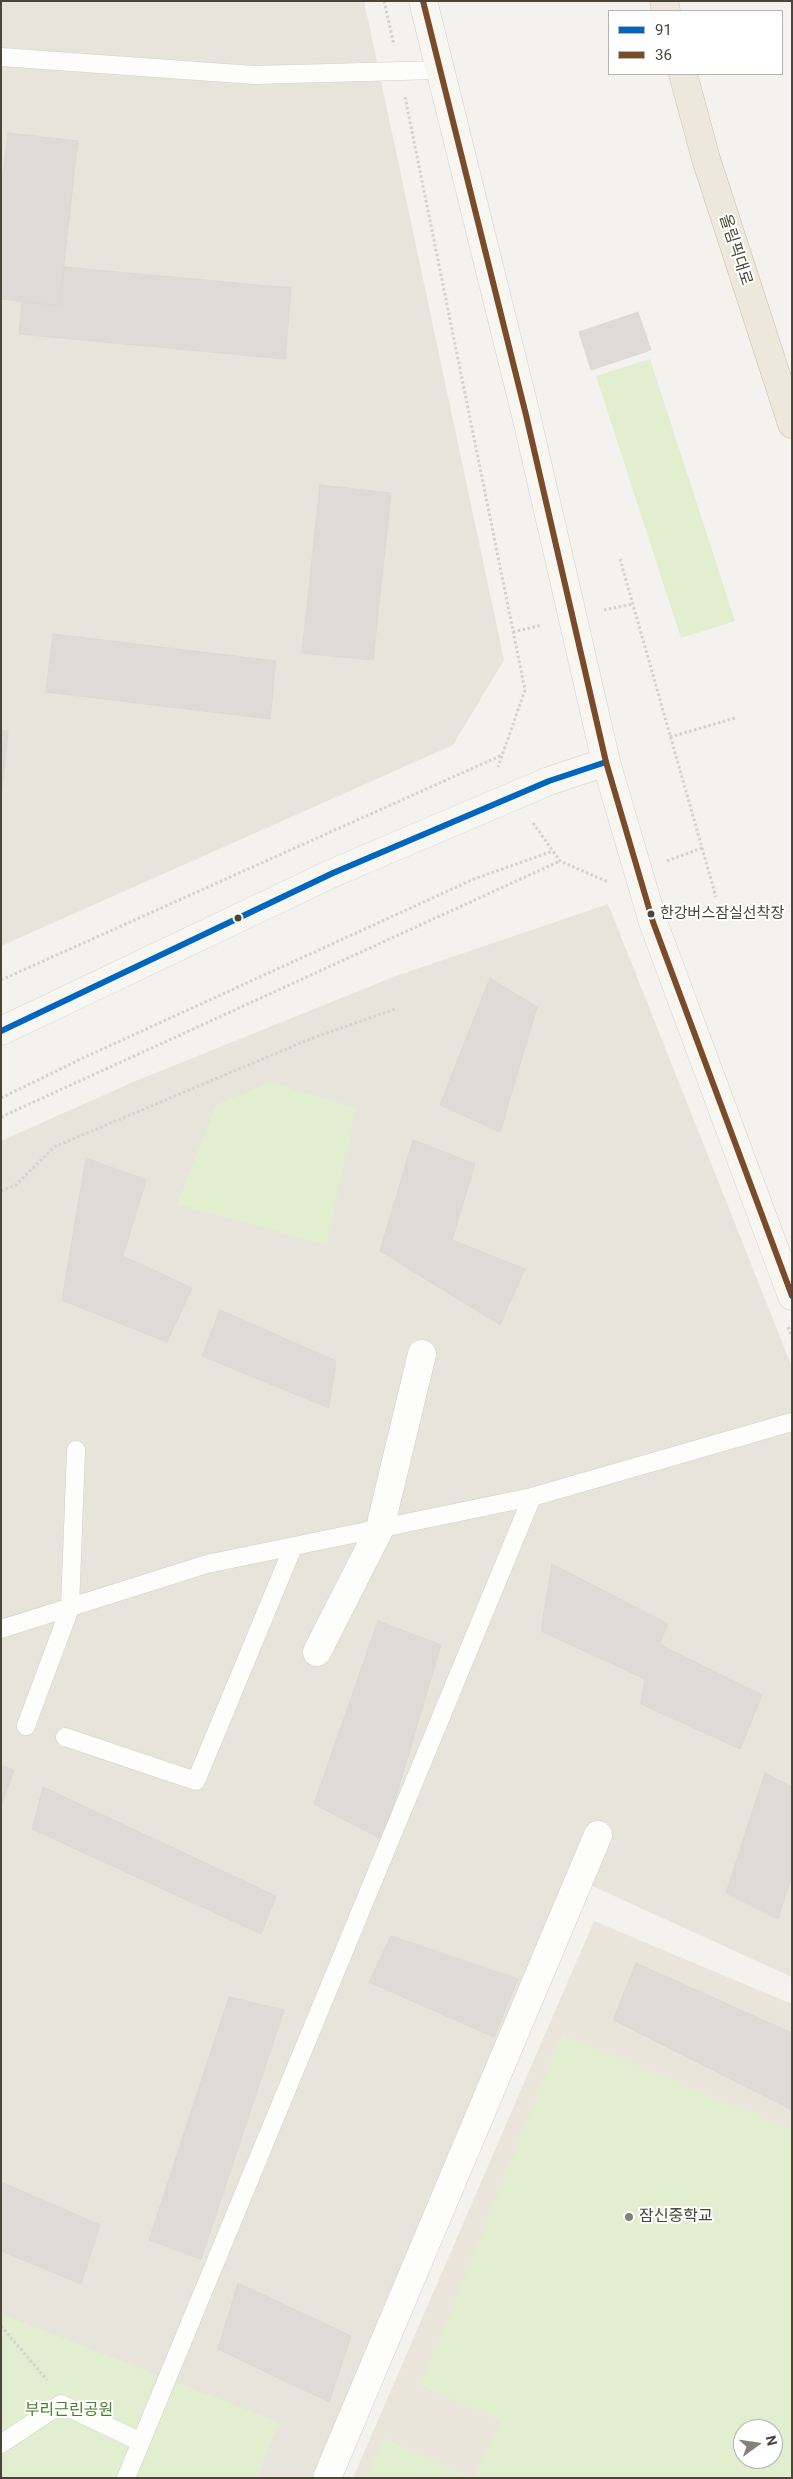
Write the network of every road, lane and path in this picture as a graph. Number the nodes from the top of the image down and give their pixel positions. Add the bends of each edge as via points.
1 (384, 1) edge
2 (423, 1) edge
3 (1, 57) edge
4 (439, 70) junction
5 (399, 71) junction
6 (683, 75) edge
7 (792, 424) edge
8 (620, 559) dead end
9 (735, 718) dead end
10 (670, 737) junction
11 (502, 755) junction
12 (606, 762) junction
13 (496, 772) dead end
14 (560, 861) junction
15 (610, 883) dead end
16 (716, 898) dead end
17 (1, 980) edge
18 (395, 1009) dead end
19 (1, 1031) edge
20 (1, 1098) edge
21 (1, 1117) edge
22 (1, 1191) edge
23 (792, 1296) edge
24 (422, 1354) dead end
25 (792, 1422) edge
26 (76, 1450) dead end
27 (532, 1497) junction
28 (380, 1528) junction
29 (293, 1547) junction
30 (70, 1608) junction
31 (1, 1629) edge
32 (317, 1652) dead end
33 (26, 1726) dead end
34 (65, 1737) dead end
35 (598, 1835) dead end
36 (1, 2326) edge
37 (61, 2404) junction
38 (141, 2442) junction
39 (1, 2444) edge
40 (126, 2478) edge
41 (327, 2478) edge

1 - 5 path
2 - 4 street
3 - 5 lane via 254,75
4 - 5 lane
4 - 12 street via 526,415
5 - 11 path via 525,690
6 - 7 highway, 올림픽대로 via 706,158
8 - 10 path
9 - 10 path
10 - 16 path
11 - 13 path
11 - 17 path
12 - 19 street via 549,781 332,873
12 - 23 street via 653,922
14 - 15 path
14 - 20 path via 553,851 474,879
14 - 21 path
18 - 22 path via 310,1039 54,1147 16,1185
24 - 28 street
25 - 27 lane
26 - 30 lane
27 - 28 lane
27 - 38 lane
28 - 29 lane
28 - 32 street
29 - 30 lane via 207,1564
29 - 34 lane via 196,1781
30 - 31 lane
30 - 33 lane
35 - 41 street
36 - 37 path via 44,2374
37 - 38 lane
37 - 39 lane
38 - 40 lane

